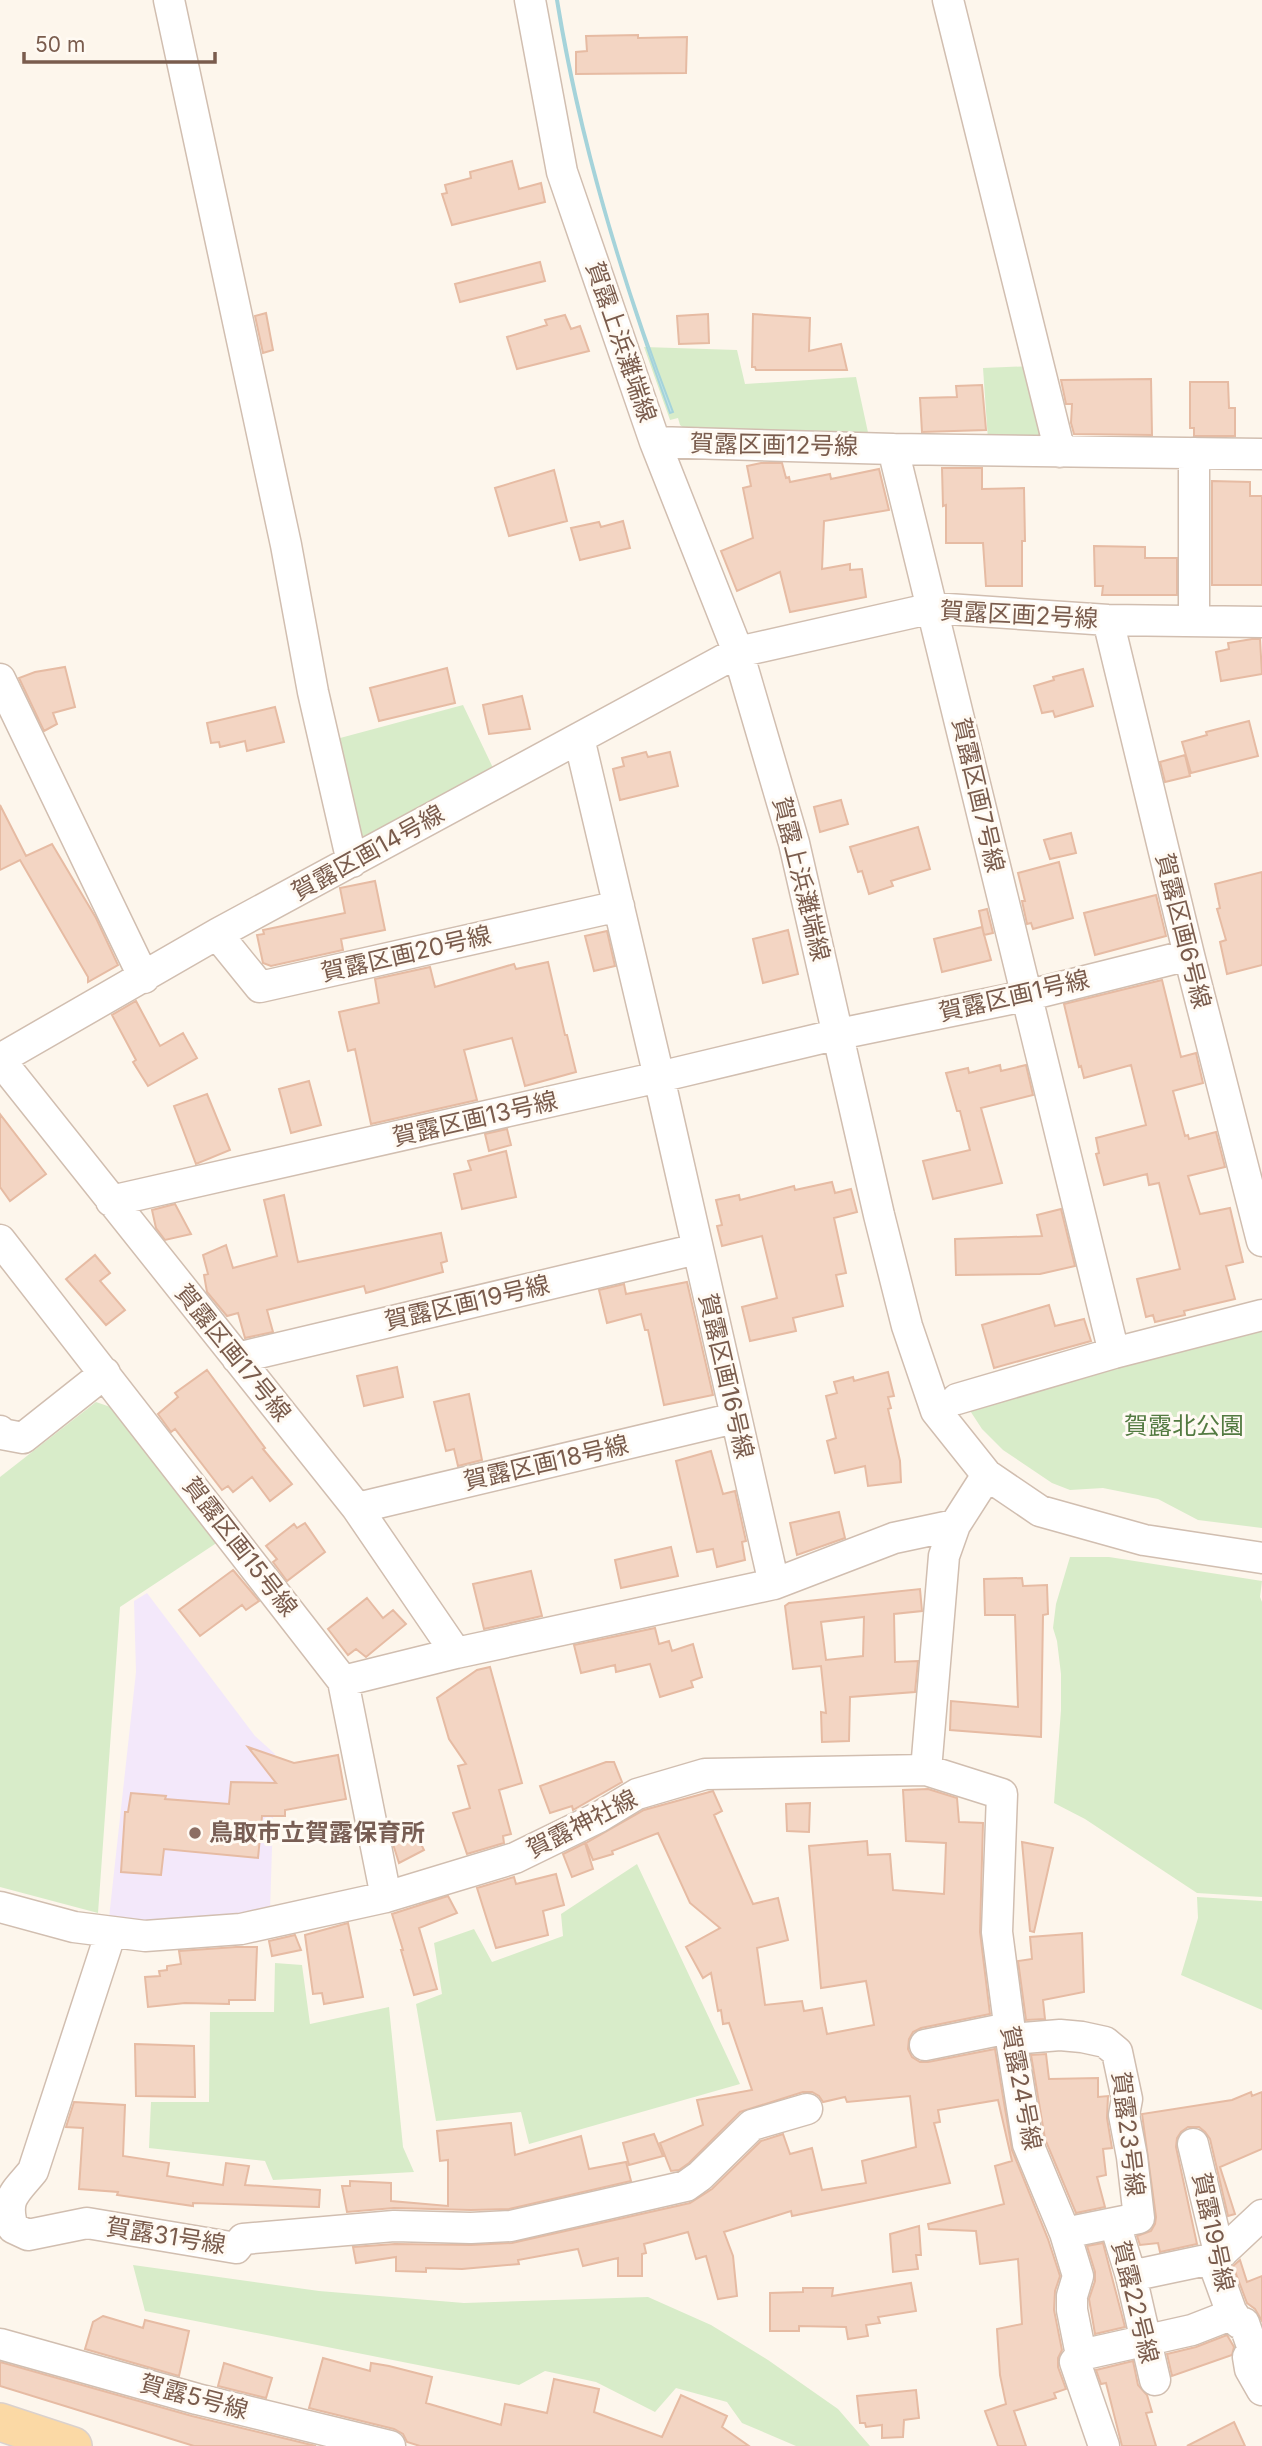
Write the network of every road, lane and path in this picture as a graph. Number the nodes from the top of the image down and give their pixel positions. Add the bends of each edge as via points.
1 (169, 0) edge
2 (530, 0) edge
3 (948, 0) edge
4 (655, 442) junction
5 (892, 449) junction
6 (1060, 452) junction
7 (1194, 453) junction
8 (1262, 454) edge
9 (933, 608) junction
10 (1108, 620) junction
11 (1194, 621) junction
12 (1262, 622) edge
13 (738, 652) junction
14 (0, 678) edge
15 (579, 738) junction
16 (352, 862) junction
17 (619, 906) junction
18 (217, 934) junction
19 (1189, 955) junction
20 (144, 978) junction
21 (1025, 996) junction
22 (839, 1034) junction
23 (0, 1060) edge
24 (659, 1077) junction
25 (111, 1201) junction
26 (1261, 1235) edge
27 (0, 1240) edge
28 (697, 1249) junction
29 (1262, 1315) edge
30 (1114, 1353) junction
31 (237, 1358) junction
32 (105, 1373) junction
33 (957, 1399) dead end
34 (735, 1418) junction
35 (0, 1431) edge
36 (988, 1475) junction
37 (357, 1508) junction
38 (955, 1525) junction
39 (1262, 1558) edge
40 (774, 1584) junction
41 (456, 1653) junction
42 (343, 1681) junction
43 (926, 1770) junction
44 (386, 1897) junction
45 (0, 1907) edge
46 (111, 1932) junction
47 (1011, 2039) junction
48 (925, 2045) dead end
49 (807, 2109) dead end
50 (1193, 2144) dead end
51 (1262, 2214) edge
52 (1115, 2224) junction
53 (1065, 2233) junction
54 (1216, 2258) junction
55 (1131, 2276) junction
56 (1233, 2314) junction
57 (1145, 2340) junction
58 (0, 2344) edge
59 (1257, 2347) edge
60 (1081, 2355) junction
61 (1155, 2380) dead end
62 (1262, 2390) edge
63 (0, 2422) edge
64 (74, 2446) edge
65 (390, 2446) edge
66 (1104, 2446) edge

1 - 16 street
2 - 4 street, 賀露上浜灘端線 via 562,172
3 - 6 street
4 - 5 street, 賀露区画12号線
4 - 13 street, 賀露上浜灘端線
5 - 6 street
5 - 9 street, 賀露区画7号線
6 - 7 street
7 - 8 street
7 - 11 street
9 - 10 street, 賀露区画2号線
9 - 13 street, 賀露区画2号線
9 - 21 street, 賀露区画7号線
10 - 11 street, 賀露区画2号線
10 - 19 street, 賀露区画6号線
11 - 12 street, 賀露区画2号線
13 - 15 street, 賀露区画14号線
13 - 22 street, 賀露上浜灘端線 via 794,843
14 - 20 street
15 - 16 street, 賀露区画14号線
15 - 17 street, 賀露区画16号線
16 - 18 street, 賀露区画14号線
17 - 18 street, 賀露区画20号線 via 260,987
17 - 24 street, 賀露区画16号線
18 - 20 street, 賀露区画14号線
19 - 21 street, 賀露区画1号線
19 - 26 street, 賀露区画6号線
20 - 23 street, 賀露区画14号線
21 - 22 street, 賀露区画1号線
21 - 30 street, 賀露区画7号線
22 - 24 street, 賀露区画13号線
22 - 36 street, 賀露上浜灘端線 via 879,1215 923,1375 936,1411
23 - 25 street, 賀露区画17号線
24 - 25 street, 賀露区画13号線
24 - 28 street, 賀露区画16号線
25 - 31 street, 賀露区画17号線
27 - 32 street, 賀露区画15号線
28 - 31 street, 賀露区画19号線
28 - 34 street, 賀露区画16号線
29 - 30 street
30 - 33 street
31 - 37 street, 賀露区画17号線
32 - 35 street via 23,1438
32 - 42 street, 賀露区画15号線
34 - 37 street, 賀露区画18号線
34 - 40 street, 賀露区画16号線
36 - 38 street
36 - 39 street, 賀露上浜灘端線 via 1040,1511 1144,1540
37 - 41 street, 賀露区画17号線
38 - 40 street via 894,1538
38 - 43 street via 944,1556
40 - 41 street
41 - 42 street
42 - 44 street, 賀露区画15号線
43 - 44 street, 賀露神社線 via 705,1774 638,1794 515,1858
43 - 47 street, 賀露24号線 via 1002,1794 997,1932
44 - 46 street, 賀露神社線 via 241,1929 145,1936
45 - 46 street, 賀露神社線
46 - 49 street, 賀露31号線 via 33,2171 8,2204 13,2228 19,2233 87,2223 236,2248 243,2238 394,2226 511,2226 685,2186 752,2125
47 - 48 street, 賀露23号線 via 1003,2029
47 - 52 street, 賀露23号線 via 1082,2037 1104,2042 1117,2052 1127,2099 1124,2115 1139,2218
47 - 53 street, 賀露24号線 via 1028,2144
50 - 54 street, 賀露19号線 via 1217,2244
51 - 54 street
52 - 53 street, 賀露23号線
52 - 55 street, 賀露22号線
53 - 60 street, 賀露24号線 via 1078,2276 1072,2310
54 - 55 street
54 - 56 street, 賀露19号線 via 1215,2267
55 - 57 street, 賀露22号線
56 - 57 street via 1192,2330
56 - 59 street, 賀露19号線 via 1244,2323
57 - 60 street
57 - 61 street, 賀露22号線
58 - 65 street, 賀露5号線
59 - 62 street, 賀露19号線 via 1248,2357
60 - 66 street, 賀露24号線 via 1075,2361
63 - 64 main road

